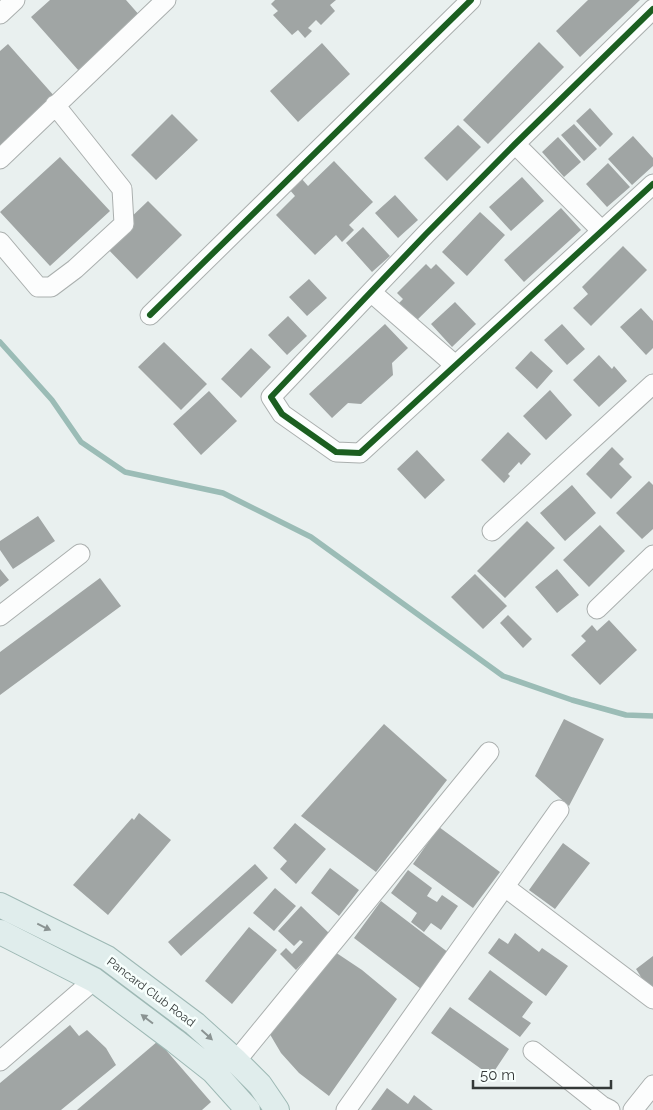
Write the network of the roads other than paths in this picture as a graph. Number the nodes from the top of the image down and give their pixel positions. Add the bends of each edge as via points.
1 (14, 0) edge
2 (166, 0) edge
3 (471, 0) edge
4 (653, 9) edge
5 (0, 14) edge
6 (55, 105) junction
7 (515, 144) junction
8 (0, 159) edge
9 (653, 184) edge
10 (602, 231) junction
11 (0, 242) edge
12 (371, 292) junction
13 (150, 316) dead end
14 (456, 365) junction
15 (653, 384) edge
16 (492, 531) dead end
17 (80, 554) dead end
18 (653, 555) edge
19 (597, 609) dead end
20 (0, 616) edge
21 (489, 752) dead end
22 (559, 810) dead end
23 (505, 887) junction
24 (0, 905) edge
25 (0, 932) edge
26 (94, 980) junction
27 (653, 999) edge
28 (533, 1051) dead end
29 (0, 1060) edge
30 (236, 1061) junction
31 (260, 1085) junction
32 (653, 1085) edge
33 (242, 1108) edge
34 (277, 1110) edge
35 (346, 1110) edge
36 (610, 1110) edge
37 (633, 1110) edge

1 - 5 street
2 - 6 street
3 - 13 street
4 - 7 street
6 - 8 street
6 - 11 street via 122,189 124,224 75,270 51,287 38,287
7 - 10 street
7 - 12 street
9 - 10 street
10 - 14 street
12 - 14 street
12 - 14 street via 271,397 282,414 336,452 360,453
15 - 16 street
17 - 20 street
18 - 19 street
21 - 30 street
22 - 23 street
23 - 27 street
23 - 35 street
24 -> 30 main road, Pancard Club Road via 107,958 195,1024
25 - 26 main road, Pancard Club Road
26 - 29 street
33 -> 26 main road, Pancard Club Road via 213,1072
28 - 36 street
30 - 31 main road, Pancard Club Road
31 - 33 street
31 - 34 main road, Pancard Club Road
32 - 37 street

